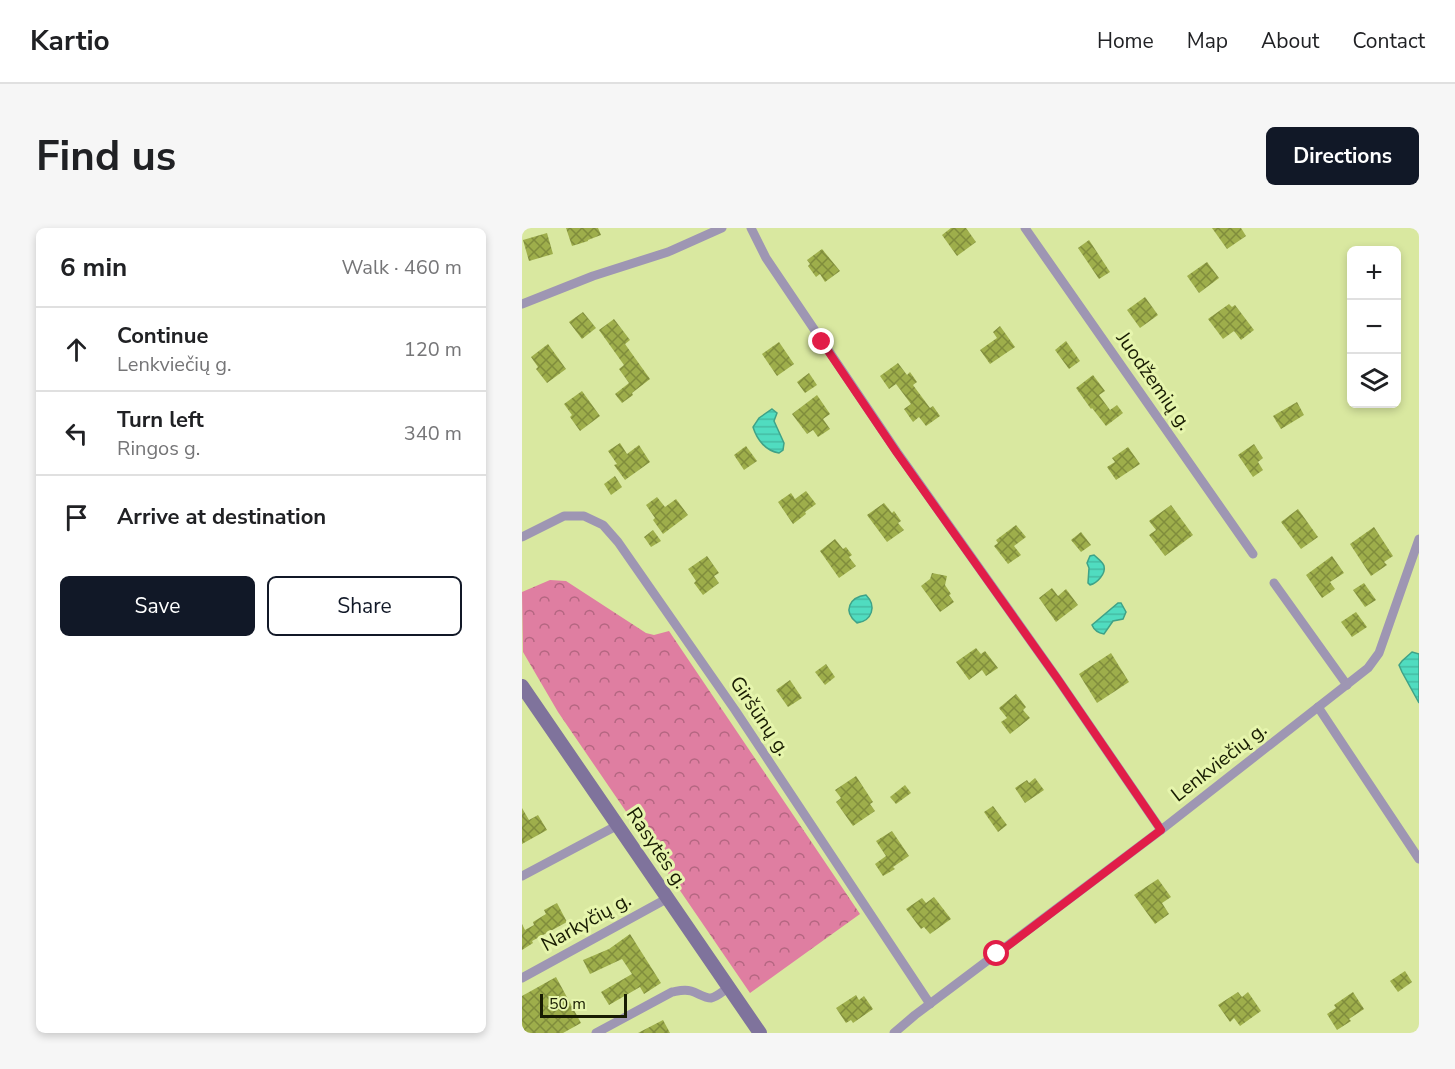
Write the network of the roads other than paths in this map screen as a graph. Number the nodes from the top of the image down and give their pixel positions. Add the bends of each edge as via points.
1 (722, 228) edge
2 (751, 228) edge
3 (1025, 228) edge
4 (522, 304) edge
5 (522, 537) edge
6 (1419, 539) edge
7 (1253, 554) dead end
8 (1274, 584) dead end
9 (1347, 685) junction
10 (522, 686) edge
11 (1318, 707) junction
12 (618, 825) junction
13 (1161, 830) junction
14 (1419, 859) edge
15 (522, 876) edge
16 (668, 898) junction
17 (522, 978) edge
18 (728, 988) junction
19 (930, 1004) junction
20 (597, 1033) edge
21 (760, 1033) edge
22 (894, 1033) edge

1 - 4 street via 668,252
2 - 13 street via 766,258 897,453
3 - 7 street, Juodžemių g.
5 - 19 street, Giršūnų g. via 564,516 584,516 603,525 618,542
6 - 9 street, Lenkviečių g. via 1379,654
8 - 9 street
9 - 11 street, Lenkviečių g.
10 - 12 main road, Rasytės g.
11 - 13 street, Lenkviečių g.
11 - 14 street
12 - 15 street
12 - 16 main road, Rasytės g.
13 - 19 street, Lenkviečių g.
16 - 17 street, Narkyčių g.
16 - 18 main road, Rasytės g.
18 - 20 street via 711,998 691,990 672,992
18 - 21 main road, Rasytės g.
19 - 22 street, Lenkviečių g.

